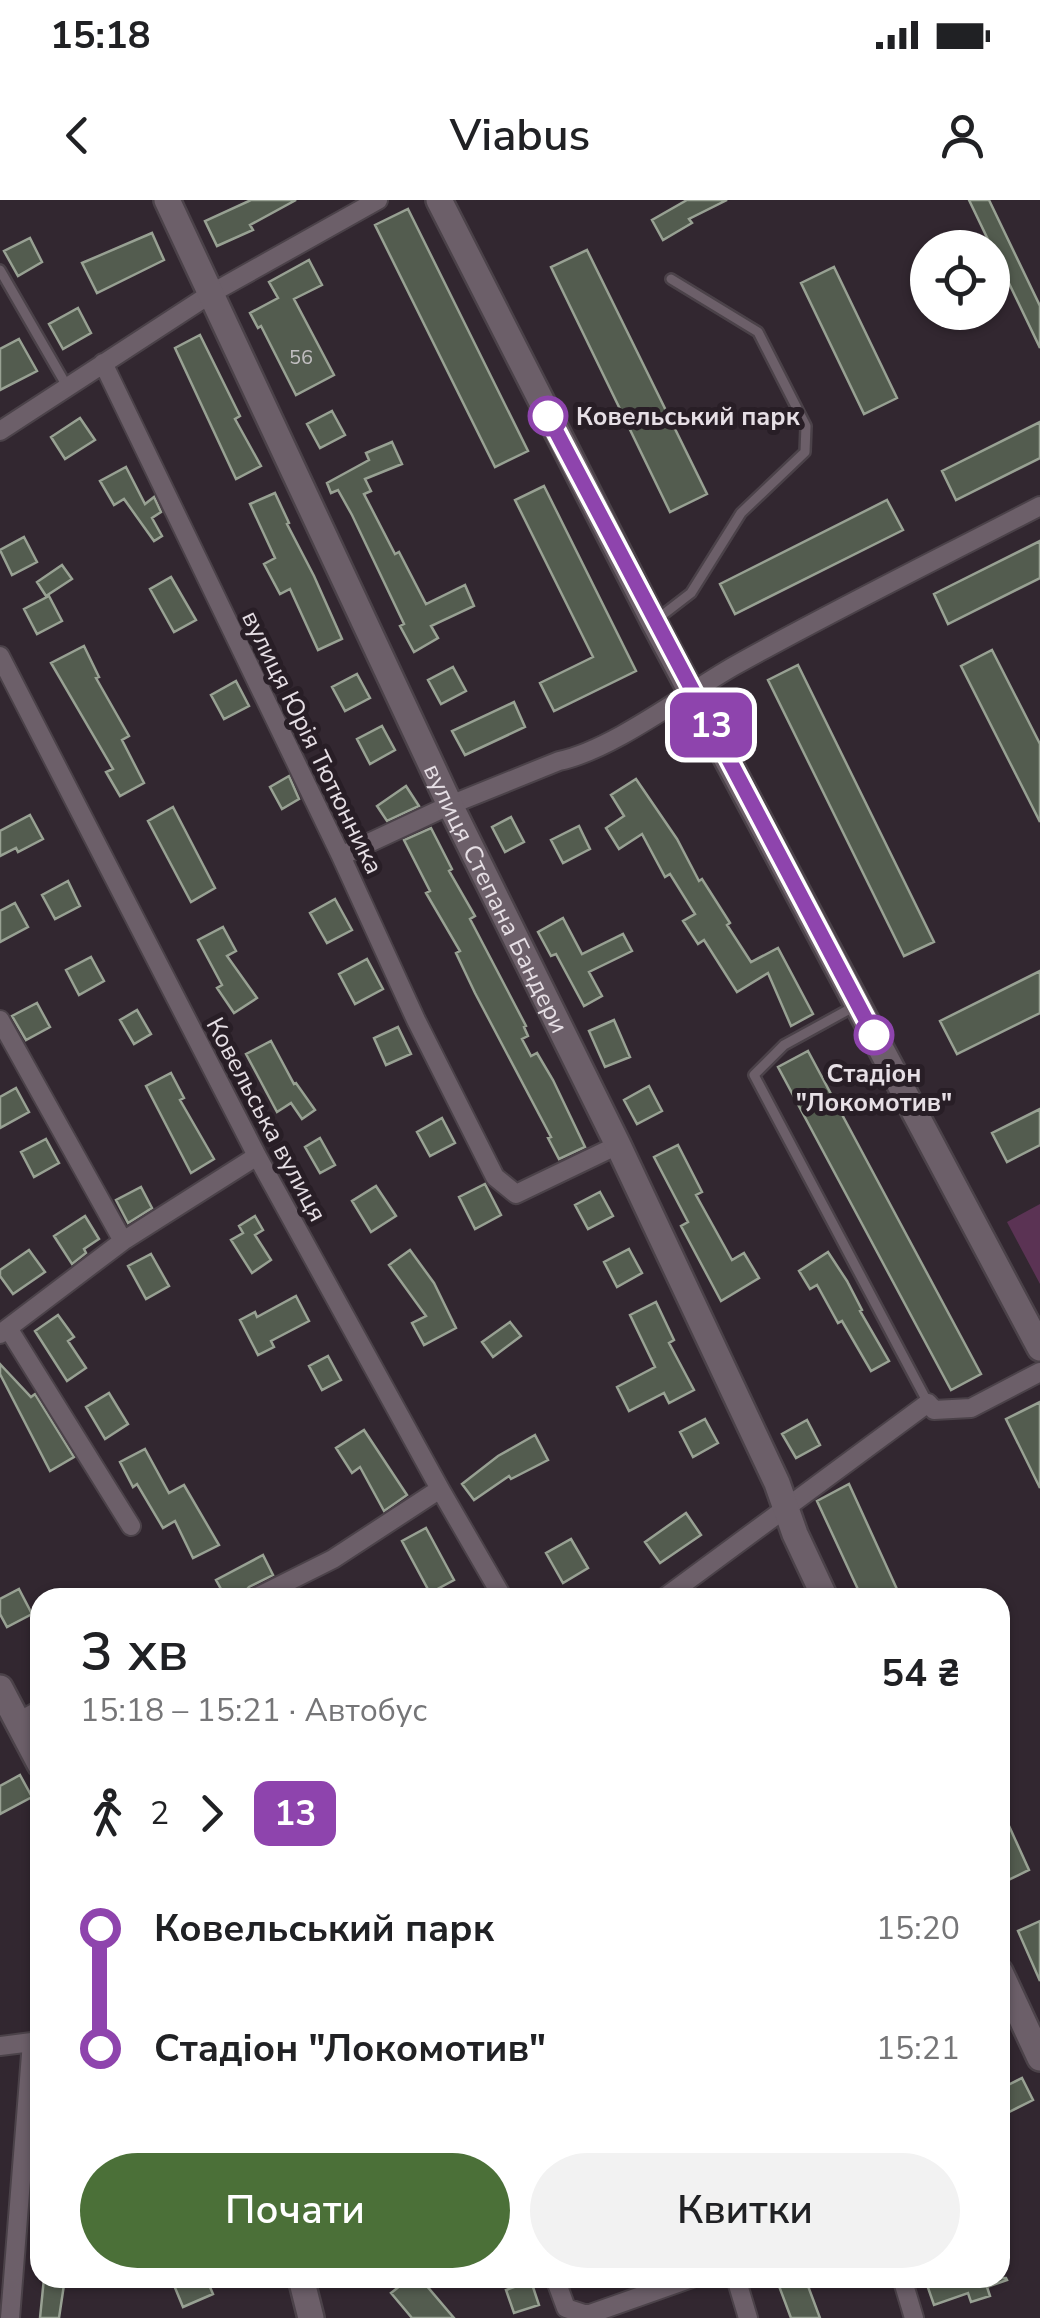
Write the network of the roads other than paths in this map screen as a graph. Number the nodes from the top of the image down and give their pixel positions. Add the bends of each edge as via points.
1 (167, 200) edge
2 (378, 200) edge
3 (439, 200) edge
4 (0, 270) edge
5 (670, 279) dead end
6 (212, 294) junction
7 (103, 363) junction
8 (68, 388) junction
9 (0, 431) edge
10 (1040, 506) edge
11 (654, 622) junction
12 (0, 656) edge
13 (693, 691) junction
14 (450, 805) junction
15 (341, 856) junction
16 (858, 1004) junction
17 (0, 1020) edge
18 (618, 1145) junction
19 (256, 1156) junction
20 (123, 1241) junction
21 (4, 1330) edge
22 (1040, 1348) edge
23 (1040, 1372) edge
24 (928, 1403) junction
25 (440, 1489) junction
26 (786, 1509) junction
27 (131, 1526) dead end
28 (275, 1588) edge
29 (497, 1588) edge
30 (678, 1588) edge
31 (821, 1588) edge
32 (0, 1688) edge
33 (29, 1716) edge
34 (1010, 1994) edge
35 (30, 2039) edge
36 (0, 2046) edge
37 (1040, 2058) edge
38 (30, 2103) edge
39 (303, 2288) edge
40 (558, 2288) edge
41 (664, 2288) edge
42 (739, 2288) edge
43 (905, 2288) edge
44 (10, 2318) edge
45 (311, 2318) edge
46 (748, 2318) edge
47 (914, 2318) edge

1 - 6 street, вулиця Степана Бандери
2 - 6 street
3 - 11 street
4 - 8 lane
5 - 11 lane via 758,332 806,426 806,452 742,513 691,593
6 - 7 street
6 - 14 street, вулиця Степана Бандери
7 - 8 street
7 - 15 street, вулиця Юрія Тютюнника
8 - 9 street
10 - 13 street
11 - 13 street
12 - 19 street, Ковельська вулиця
13 - 14 street via 576,757
13 - 16 street
14 - 15 street
14 - 18 street, вулиця Степана Бандери
15 - 18 street, вулиця Юрія Тютюнника via 496,1177 516,1194
16 - 22 street
16 - 24 lane via 784,1044 754,1076
17 - 20 street
18 - 26 street, вулиця Степана Бандери
19 - 20 street
19 - 25 street, Ковельська вулиця
20 - 21 street
21 - 27 street
23 - 24 street via 971,1408 934,1410
24 - 26 street
25 - 28 street
25 - 29 street, Ковельська вулиця
26 - 30 street
26 - 31 street, вулиця Степана Бандери
32 - 33 street
34 - 37 street
35 - 36 street
38 - 44 street
39 - 45 street
40 - 41 street via 566,2308 587,2315
42 - 46 street
43 - 47 street

